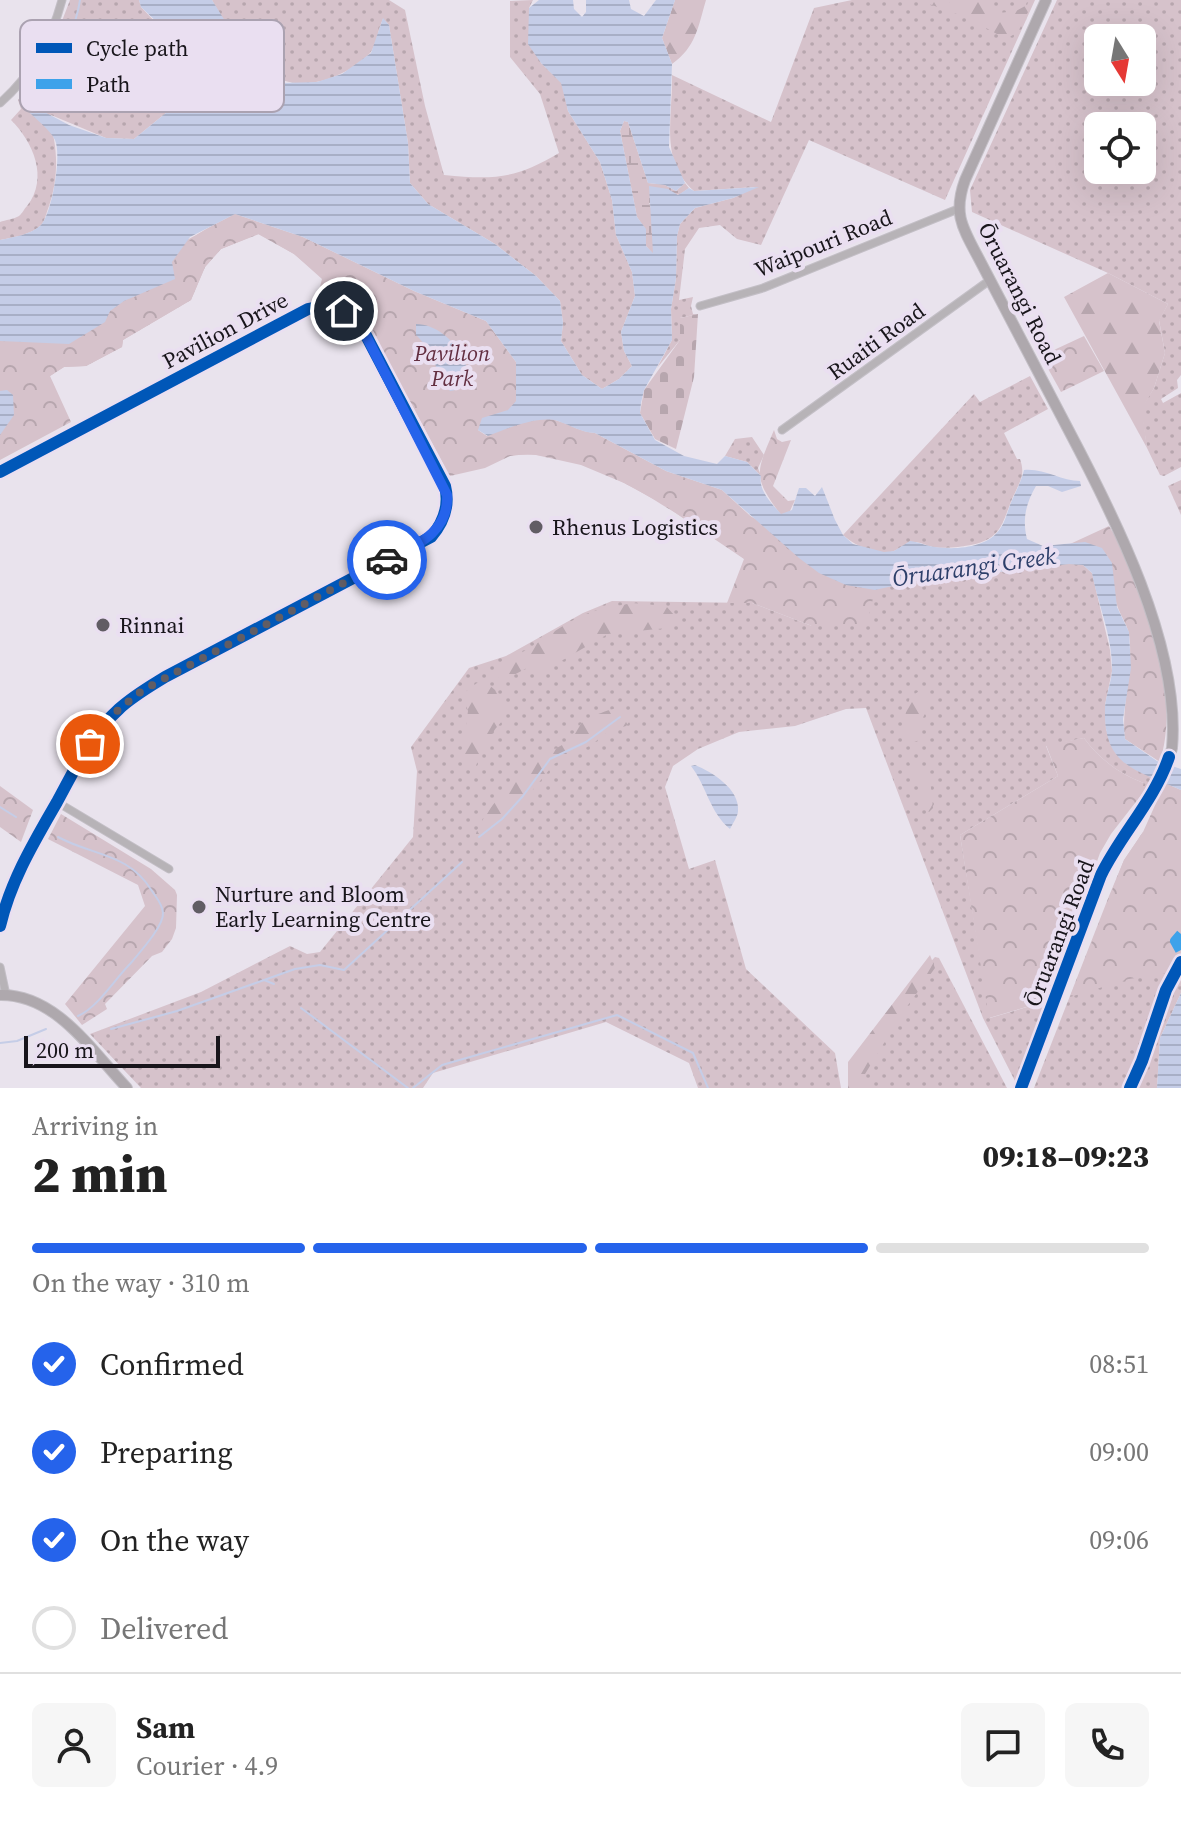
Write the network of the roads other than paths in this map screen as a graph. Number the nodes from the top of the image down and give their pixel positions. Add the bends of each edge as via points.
1 (62, 0) edge
2 (1046, 0) edge
3 (56, 20) edge
4 (20, 80) edge
5 (0, 103) edge
6 (958, 209) junction
7 (990, 280) junction
8 (700, 306) dead end
9 (782, 430) dead end
10 (0, 472) edge
11 (57, 802) junction
12 (169, 869) dead end
13 (0, 926) edge
14 (0, 967) edge
15 (3, 995) edge
16 (127, 1088) edge
17 (1021, 1088) edge

1 - 3 street
2 - 6 street, Ōruarangi Road via 965,180
4 - 5 street
6 - 7 street, Ōruarangi Road
6 - 8 street, Waipouri Road via 763,288
7 - 9 street, Ruaiti Road
7 - 17 street, Ōruarangi Road via 1147,582 1172,678 1175,719 1157,787 1101,875
10 - 11 street, Pavilion Drive via 319,306 344,311 360,324 447,495 443,522 431,537 142,690 99,730
11 - 12 street
11 - 13 street, Pavilion Drive via 19,866
14 - 15 street
15 - 16 street via 34,1002 59,1016

